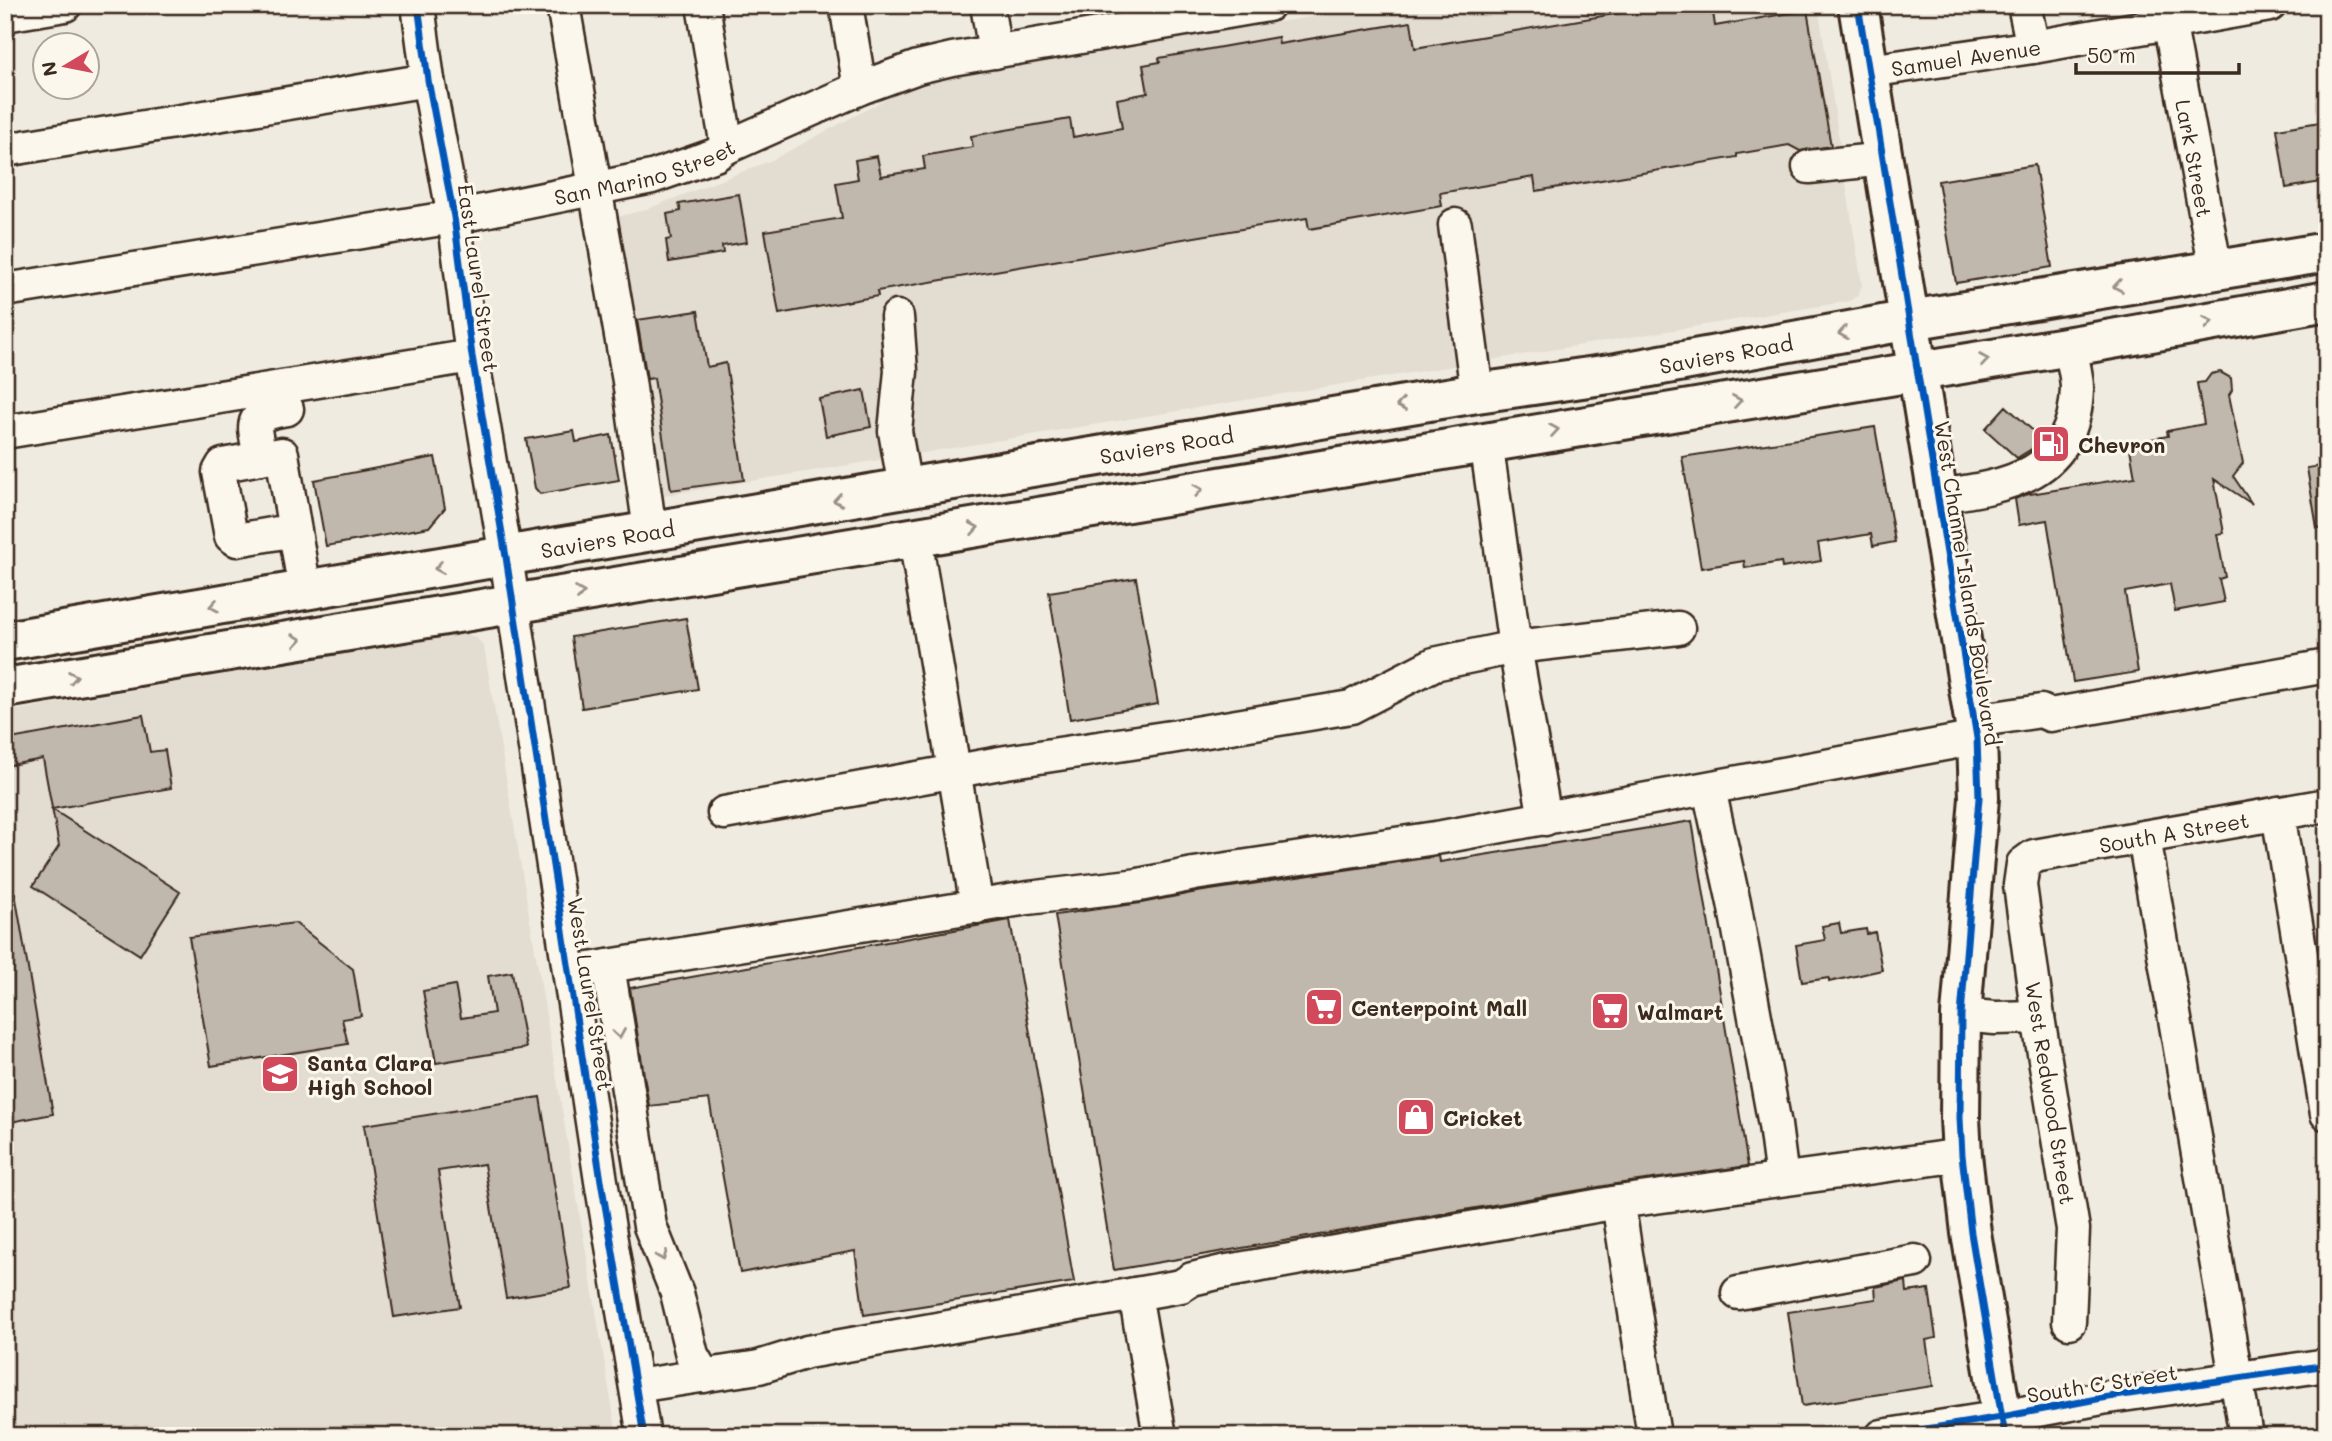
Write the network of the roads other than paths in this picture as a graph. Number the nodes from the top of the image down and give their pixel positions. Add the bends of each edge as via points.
1 (65, 5) edge
2 (418, 5) edge
3 (563, 5) edge
4 (703, 5) edge
5 (846, 5) edge
6 (987, 5) edge
7 (1268, 5) edge
8 (1858, 5) edge
9 (2024, 5) edge
10 (2270, 5) edge
11 (6, 12) edge
12 (2167, 14) edge
13 (1130, 17) edge
14 (2033, 47) junction
15 (995, 52) junction
16 (1869, 71) junction
17 (428, 80) junction
18 (860, 88) junction
19 (727, 147) junction
20 (5, 150) edge
21 (1884, 159) junction
22 (1809, 167) dead end
23 (594, 189) junction
24 (454, 217) junction
25 (1454, 225) dead end
26 (2327, 252) edge
27 (2216, 270) junction
28 (5, 290) edge
29 (2327, 301) edge
30 (897, 317) dead end
31 (1910, 320) junction
32 (2070, 346) junction
33 (472, 356) junction
34 (1660, 366) junction
35 (1917, 371) junction
36 (1477, 393) junction
37 (288, 409) dead end
38 (1289, 424) junction
39 (5, 432) edge
40 (1486, 441) junction
41 (260, 458) junction
42 (1239, 483) junction
43 (905, 488) junction
44 (1937, 496) junction
45 (295, 530) junction
46 (650, 531) junction
47 (915, 538) junction
48 (506, 557) junction
49 (696, 574) junction
50 (305, 591) junction
51 (513, 604) junction
52 (1678, 628) dead end
53 (5, 641) edge
54 (1515, 647) junction
55 (2327, 666) edge
56 (5, 688) edge
57 (1976, 729) junction
58 (954, 771) junction
59 (1709, 789) junction
60 (2327, 805) edge
61 (724, 813) dead end
62 (2278, 813) junction
63 (1545, 819) junction
64 (2144, 837) junction
65 (2023, 864) joint
66 (977, 907) junction
67 (2313, 942) edge
68 (608, 967) junction
69 (570, 972) junction
70 (1961, 1015) junction
71 (2038, 1017) junction
72 (2324, 1075) edge
73 (2327, 1114) edge
74 (1962, 1155) junction
75 (1782, 1179) junction
76 (1618, 1202) junction
77 (1914, 1261) dead end
78 (1738, 1293) dead end
79 (1135, 1294) junction
80 (2070, 1322) dead end
81 (2327, 1366) edge
82 (705, 1376) junction
83 (2236, 1380) junction
84 (636, 1385) junction
85 (2003, 1427) edge
86 (644, 1436) edge
87 (1160, 1436) edge
88 (1654, 1436) edge
89 (1882, 1436) edge
90 (2246, 1436) edge

1 - 11 street
2 - 17 street, East Laurel Street
3 - 23 street
4 - 19 street
5 - 18 street
6 - 15 street
7 - 13 street, San Marino Street
8 - 16 main road, West Channel Islands Boulevard
9 - 14 street
10 - 12 street, Samuel Avenue
12 - 14 street, Samuel Avenue
12 - 27 street, Lark Street
13 - 15 street, San Marino Street
14 - 16 street, Samuel Avenue
15 - 18 street, San Marino Street via 918,67
16 - 21 main road, West Channel Islands Boulevard
17 - 20 street
17 - 24 street, East Laurel Street
18 - 19 street, San Marino Street
19 - 23 street, San Marino Street via 652,177
21 - 22 street
21 - 31 main road, West Channel Islands Boulevard
23 - 24 street, San Marino Street
23 - 46 street via 629,381
24 - 28 street, San Marino Street
24 - 33 street, East Laurel Street
25 - 36 street
26 - 27 main road, Saviers Road
27 -> 31 main road, Saviers Road
32 -> 29 main road
30 - 43 street via 901,372 895,431
31 -> 34 main road, Saviers Road
31 - 35 main road, West Channel Islands Boulevard
35 -> 32 main road
32 - 44 street via 2077,386 2073,420 2065,442 2050,460 2028,475 1978,491
33 - 39 street
33 - 48 street, East Laurel Street
34 - 36 main road, Saviers Road
34 - 40 main road via 1616,390 1533,405 1501,420
40 -> 35 main road
35 - 44 main road, West Channel Islands Boulevard
36 -> 38 main road, Saviers Road
36 - 42 main road via 1466,410 1428,430 1296,453
37 - 41 street via 259,416 255,425
38 - 43 main road, Saviers Road
38 - 47 main road via 1249,452 942,505 925,513 915,525
40 - 42 main road
40 - 54 street
41 - 45 street via 282,454
41 - 45 street via 223,465 219,471 230,536 237,540
47 -> 42 main road
43 -> 46 main road, Saviers Road
43 - 49 main road via 880,517 740,542
44 - 57 main road, West Channel Islands Boulevard
45 - 50 street
46 - 48 main road, Saviers Road
47 - 49 main road
47 - 58 street
48 -> 50 main road, Saviers Road
48 - 51 street, West Laurel Street
51 -> 49 main road
50 -> 53 main road, Saviers Road
56 -> 51 main road
51 - 69 street, West Laurel Street
52 - 54 street
54 - 58 street via 1434,664 1350,707
54 - 63 street
55 - 57 street via 2050,715 2041,711
57 - 59 street
57 - 70 main road, West Channel Islands Boulevard via 1979,798
58 - 61 street
58 - 66 street
59 - 63 street
59 - 75 street via 1737,917
60 - 62 street, South A Street
62 - 64 street, South A Street
62 - 67 street
63 - 66 street
64 - 65 street, South A Street via 2034,856
64 - 83 street
65 - 71 street, West Redwood Street via 2020,885
66 - 68 street
67 - 72 street
68 - 69 street
68 -> 82 street via 650,1226 677,1293 692,1355
69 - 84 street, West Laurel Street
70 - 71 street
70 - 74 main road, West Channel Islands Boulevard
71 - 80 street, West Redwood Street via 2073,1229
72 - 73 street
74 - 75 street
74 - 85 main road, West Channel Islands Boulevard
75 - 76 street
76 - 79 street via 1222,1272 1181,1286
76 - 88 street
77 - 78 street
79 - 82 street via 807,1352 759,1367
79 - 87 street
81 - 83 street, South C Street
82 - 84 street
83 - 85 street, South C Street via 2102,1398
83 - 90 street
84 - 86 street, West Laurel Street
85 - 89 street, South C Street

